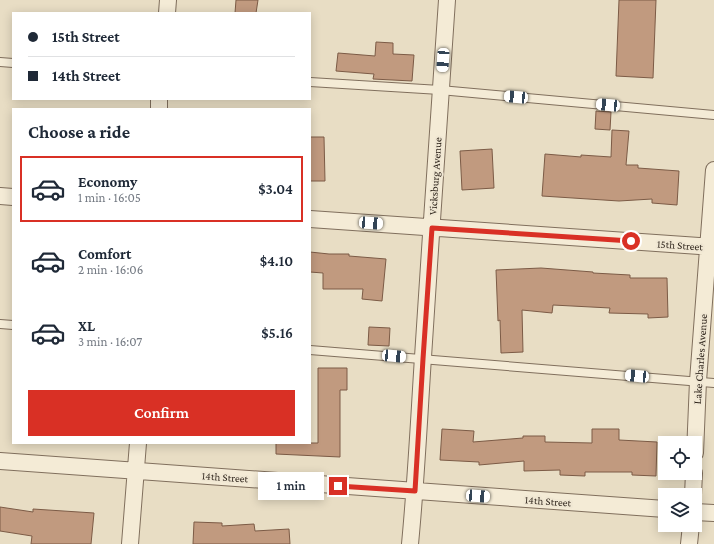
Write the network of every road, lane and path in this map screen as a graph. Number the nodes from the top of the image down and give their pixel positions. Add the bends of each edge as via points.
1 (168, 0) edge
2 (448, 0) edge
3 (167, 12) edge
4 (0, 62) edge
5 (12, 63) edge
6 (311, 82) edge
7 (440, 90) junction
8 (714, 114) edge
9 (714, 170) edge
10 (0, 196) edge
11 (12, 197) edge
12 (311, 219) edge
13 (432, 228) junction
14 (711, 247) edge
15 (0, 324) edge
16 (12, 326) edge
17 (311, 350) edge
18 (423, 359) junction
19 (706, 382) edge
20 (698, 436) edge
21 (138, 444) edge
22 (0, 461) edge
23 (136, 471) junction
24 (415, 491) junction
25 (658, 508) edge
26 (702, 512) edge
27 (714, 513) edge
28 (690, 532) edge
29 (130, 544) edge
30 (410, 544) edge
31 (689, 544) edge

1 - 3 street
2 - 7 street, Vicksburg Avenue
4 - 5 lane
6 - 7 lane
7 - 8 lane
7 - 13 street, Vicksburg Avenue
9 - 14 street, Lake Charles Avenue
10 - 11 street
12 - 13 street, 15th Street
13 - 14 street, 15th Street
13 - 18 street, Vicksburg Avenue
14 - 19 street, Lake Charles Avenue
15 - 16 lane
17 - 18 lane
18 - 19 lane
18 - 24 street, Vicksburg Avenue
19 - 20 street, Lake Charles Avenue
21 - 23 street
22 - 23 street, 14th Street
23 - 24 street, 14th Street
23 - 29 street
24 - 25 street, 14th Street
24 - 30 street, Vicksburg Avenue
26 - 27 street
28 - 31 street

